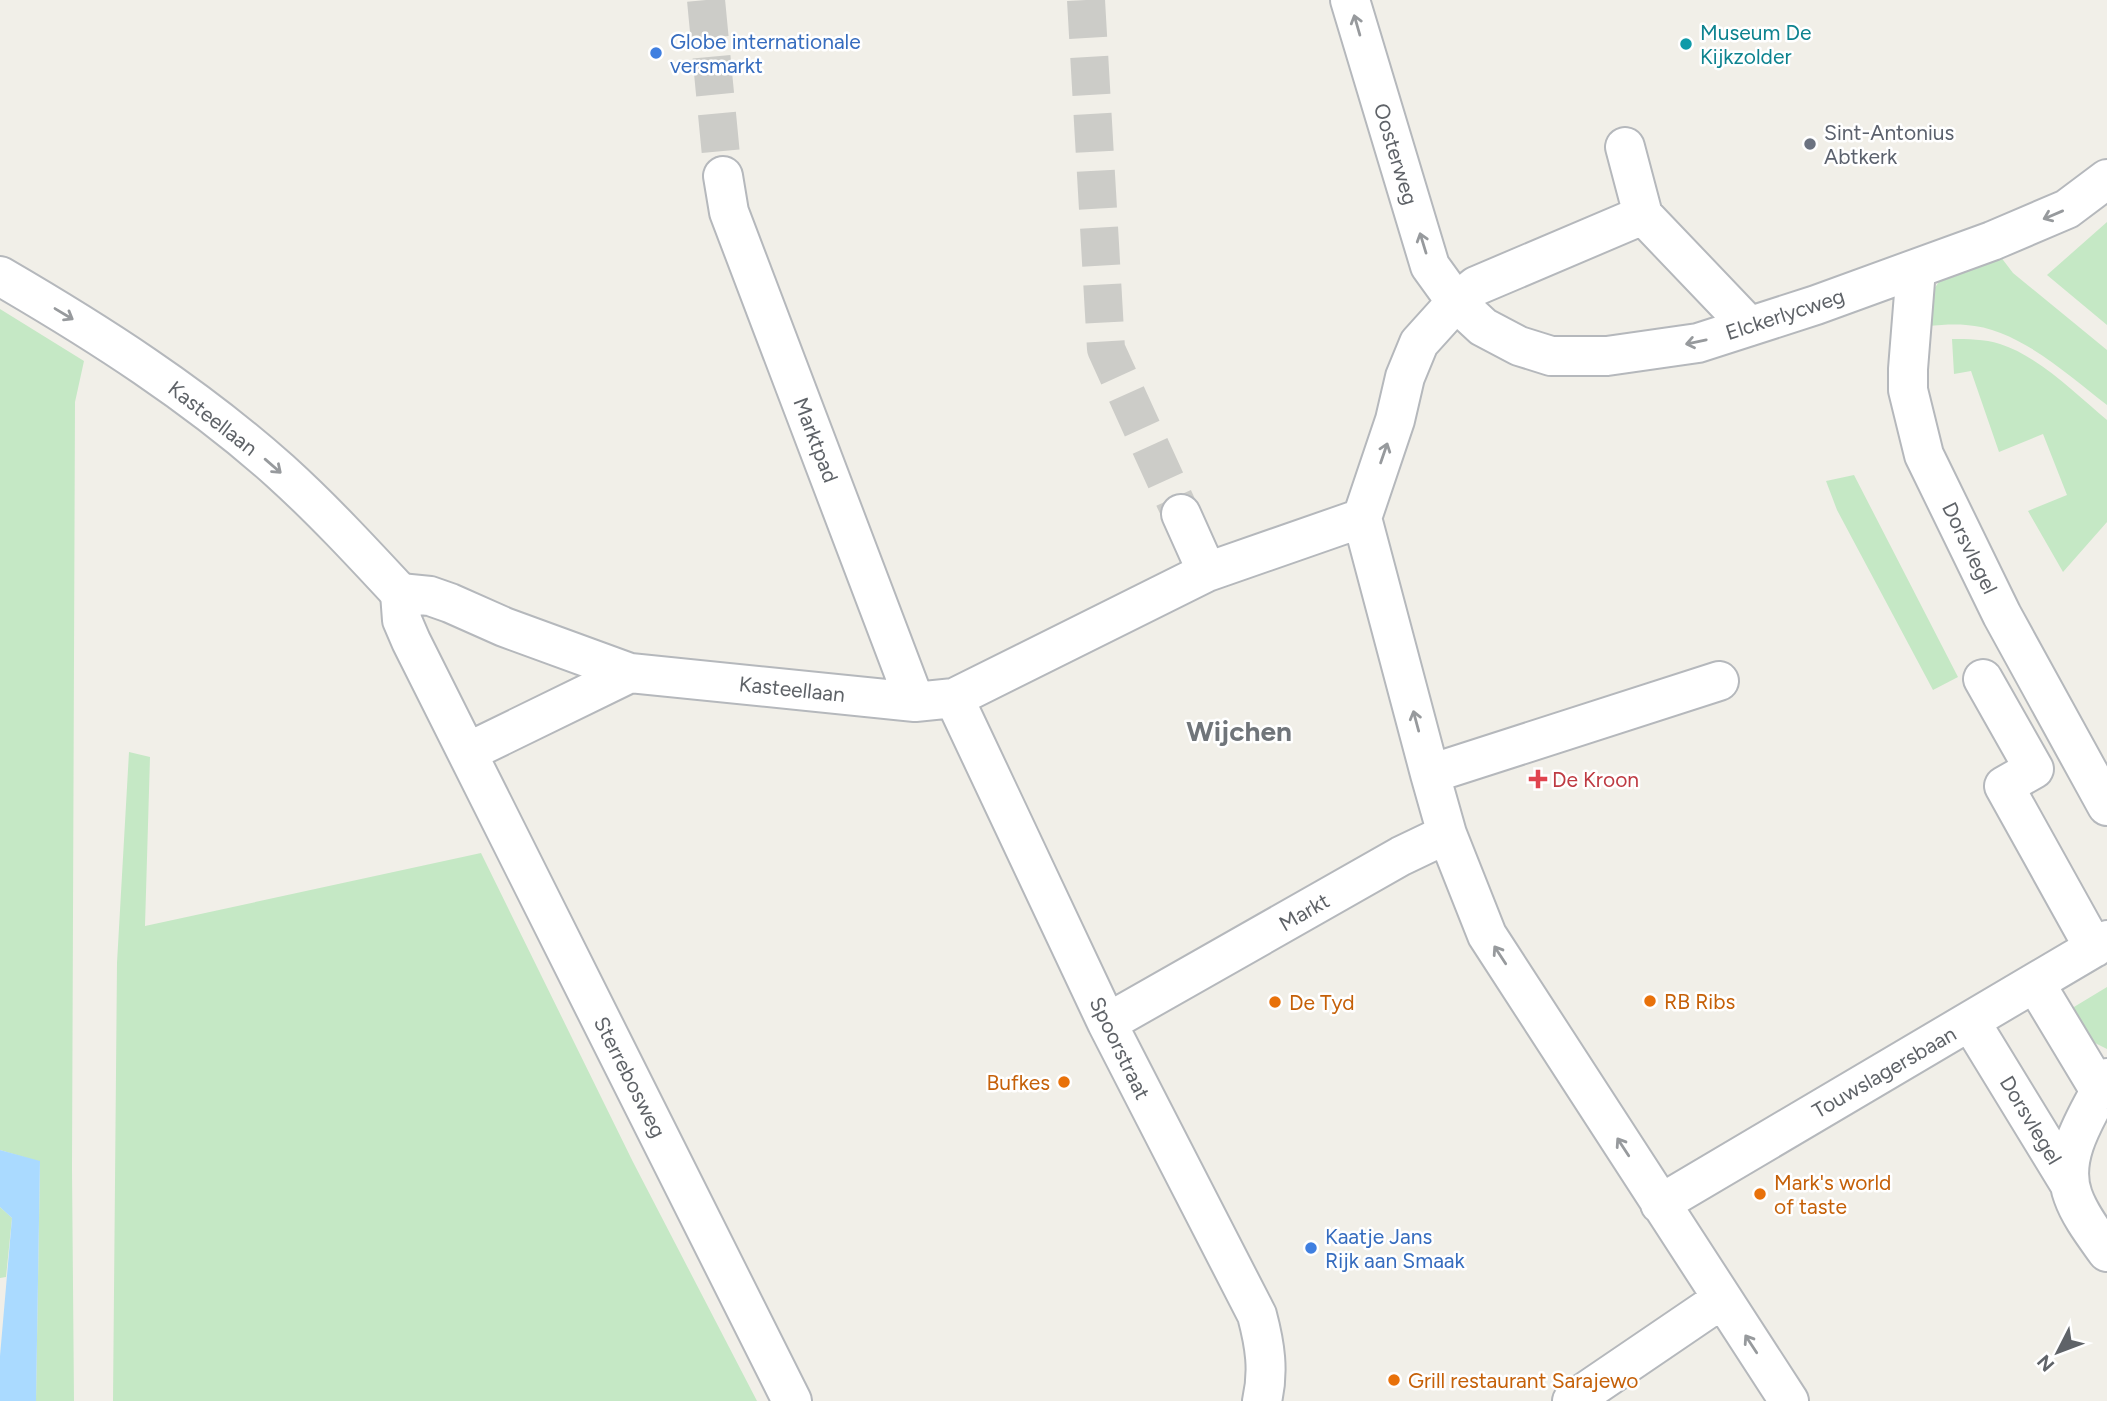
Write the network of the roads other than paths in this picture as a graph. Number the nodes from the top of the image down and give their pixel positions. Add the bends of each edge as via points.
1 (1350, 0) edge
2 (1625, 147) dead end
3 (723, 176) tunnel mouth
4 (2107, 179) edge
5 (1643, 215) junction
6 (1916, 269) junction
7 (3, 277) edge
8 (1456, 302) junction
9 (1749, 327) junction
10 (1181, 514) tunnel mouth
11 (1362, 518) junction
12 (1208, 572) junction
13 (400, 593) junction
14 (630, 673) junction
15 (1983, 679) dead end
16 (1718, 681) dead end
17 (954, 698) junction
18 (915, 702) junction
19 (468, 752) junction
20 (1430, 774) junction
21 (2107, 806) edge
22 (1447, 834) junction
23 (2101, 944) edge
24 (2035, 984) junction
25 (1970, 1021) junction
26 (1107, 1023) junction
27 (2104, 1084) edge
28 (2069, 1183) junction
29 (1660, 1204) junction
30 (2107, 1252) edge
31 (1722, 1299) junction
32 (792, 1401) edge
33 (1262, 1401) edge
34 (1572, 1401) edge
35 (1789, 1401) edge

8 -> 1 street, Oosterweg via 1430,266
2 - 5 street
3 - 18 street, Marktpad via 729,212
4 -> 6 street, Elckerlycweg via 2067,209
5 - 8 street via 1476,286
5 - 9 street
6 - 9 street, Elckerlycweg
6 - 21 street, Dorsvlegel via 1908,390 1924,455 2002,615
7 -> 13 street, Kasteellaan via 122,350 217,419 310,499
9 -> 8 street, Elckerlycweg via 1698,343 1607,356 1550,356 1483,327
11 -> 8 street via 1419,343
10 - 12 street
11 - 12 street
20 -> 11 street
12 - 17 street
13 - 14 street, Kasteellaan via 430,596
13 - 19 street via 402,620
14 - 18 street, Kasteellaan
14 - 19 street
15 - 23 street via 2034,769 2004,786
16 - 20 street
17 - 18 street, Kasteellaan
17 - 26 street, Spoorstraat
19 - 32 street, Sterrebosweg
20 - 22 street
22 - 26 street, Markt
29 -> 22 street via 1488,935
23 - 24 street, Touwslagersbaan
24 - 25 street, Touwslagersbaan
24 - 27 street, Dorsvlegel
25 - 28 street, Dorsvlegel
25 - 29 street, Touwslagersbaan
26 - 33 street, Spoorstraat via 1258,1315 1266,1353
27 - 28 street, Dorsvlegel via 2070,1154
28 - 30 street, Dorsvlegel
29 - 31 street
31 - 34 street
35 -> 31 street

